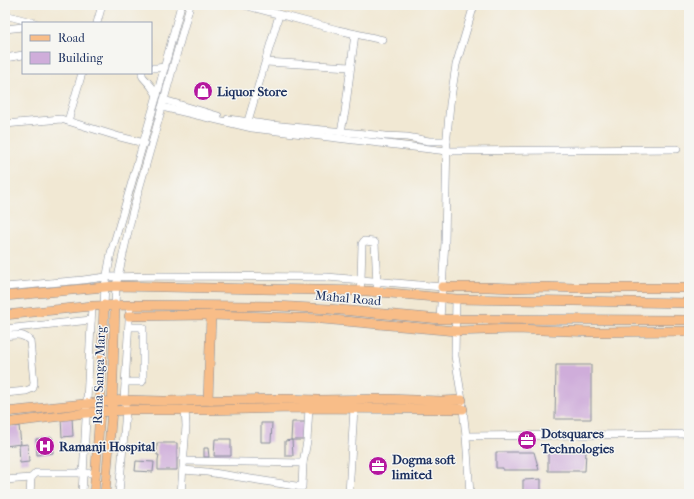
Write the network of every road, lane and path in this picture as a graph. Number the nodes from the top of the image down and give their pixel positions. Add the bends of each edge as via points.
1 (102, 5) edge
2 (182, 5) edge
3 (190, 5) edge
4 (244, 5) edge
5 (474, 5) edge
6 (5, 15) edge
7 (280, 15) junction
8 (31, 22) edge
9 (97, 22) edge
10 (22, 26) edge
11 (5, 29) edge
12 (355, 34) junction
13 (383, 40) dead end
14 (22, 55) edge
15 (5, 58) edge
16 (266, 62) junction
17 (165, 67) junction
18 (152, 68) edge
19 (350, 68) junction
20 (82, 74) edge
21 (142, 74) edge
22 (157, 96) junction
23 (163, 104) junction
24 (68, 121) junction
25 (248, 121) junction
26 (5, 124) edge
27 (341, 131) junction
28 (447, 141) junction
29 (144, 143) junction
30 (677, 149) dead end
31 (447, 151) junction
32 (198, 276) junction
33 (106, 277) junction
34 (118, 277) junction
35 (361, 280) junction
36 (377, 282) junction
37 (105, 286) junction
38 (116, 286) junction
39 (5, 287) edge
40 (442, 287) junction
41 (197, 288) junction
42 (689, 288) edge
43 (360, 291) junction
44 (377, 292) junction
45 (5, 296) edge
46 (441, 298) junction
47 (456, 299) junction
48 (689, 303) edge
49 (104, 305) junction
50 (115, 305) junction
51 (130, 305) junction
52 (92, 306) junction
53 (263, 306) junction
54 (5, 315) edge
55 (211, 315) junction
56 (129, 316) junction
57 (263, 317) junction
58 (440, 319) junction
59 (456, 319) junction
60 (91, 320) junction
61 (689, 320) edge
62 (129, 327) junction
63 (5, 329) edge
64 (456, 331) junction
65 (689, 331) edge
66 (5, 336) edge
67 (126, 382) junction
68 (5, 393) edge
69 (124, 400) junction
70 (208, 400) junction
71 (462, 400) junction
72 (101, 402) junction
73 (112, 406) junction
74 (86, 408) junction
75 (309, 408) junction
76 (354, 408) junction
77 (185, 409) junction
78 (463, 409) junction
79 (126, 410) junction
80 (5, 412) edge
81 (100, 412) junction
82 (5, 423) edge
83 (689, 434) edge
84 (466, 436) junction
85 (184, 461) junction
86 (303, 463) junction
87 (183, 470) junction
88 (84, 473) junction
89 (96, 473) junction
90 (31, 478) junction
91 (5, 480) edge
92 (302, 491) edge
93 (30, 494) edge
94 (82, 494) edge
95 (94, 494) edge
96 (104, 494) edge
97 (119, 494) edge
98 (181, 494) edge
99 (349, 494) edge
100 (470, 494) edge

1 - 9 street
2 - 17 street
3 - 23 street
4 - 7 street
5 - 28 street via 456,65
6 - 8 street
7 - 12 street
7 - 16 street
10 - 11 street
12 - 13 street
12 - 19 street
14 - 15 street
16 - 19 street
16 - 25 street
17 - 18 street
17 - 22 street
19 - 27 street
20 - 24 street
21 - 22 street
22 - 29 street
23 - 25 street
23 - 31 street via 252,128
23 - 34 street via 132,214
24 - 26 street via 61,119
24 - 29 street
25 - 27 street
27 - 28 street
28 - 31 street
29 - 33 street
30 - 31 street
31 - 40 street
32 - 34 street
32 - 35 street via 326,276
32 - 41 street
33 - 34 street
33 - 37 street
33 - 39 street
34 - 38 street
35 - 36 street
35 - 36 street via 362,244 364,241 374,242
35 - 43 street
36 - 40 street
36 - 44 street
37 - 38 main road, Mahal Road
37 - 45 main road, Mahal Road
37 - 49 street
38 - 41 main road, Mahal Road
38 - 50 street
40 - 42 main road
40 - 46 street
41 - 43 main road, Mahal Road
43 - 44 main road, Mahal Road
44 - 46 main road, Mahal Road
46 - 47 main road, Mahal Road
46 - 58 street
47 - 48 main road, Mahal Road
47 - 59 street
49 - 50 main road, Mahal Road
49 - 52 main road, Mahal Road
49 - 72 main road, Rana Sanga Marg
50 - 51 main road, Mahal Road
50 - 73 main road, Rana Sanga Marg
51 - 53 main road, Mahal Road
51 - 56 street
52 - 54 main road, Mahal Road
52 - 60 street
53 - 57 main road
53 - 58 main road, Mahal Road
55 - 56 main road
55 - 57 main road
55 - 70 main road
56 - 62 street
57 - 64 main road via 322,319
58 - 59 main road, Mahal Road
59 - 61 main road, Mahal Road
59 - 64 street
60 - 63 street
60 - 74 street
62 - 67 street
62 - 67 street via 143,328 144,380
64 - 65 main road
64 - 71 street via 455,356
66 - 68 street via 20,335 30,341 34,383 33,388 26,391
67 - 69 street
69 - 70 main road
69 - 73 main road
69 - 79 street
70 - 71 main road
71 - 78 street
72 - 73 main road
72 - 74 main road
72 - 81 main road, Rana Sanga Marg
73 - 79 main road
73 - 81 main road
73 - 96 main road, Rana Sanga Marg
74 - 80 main road
74 - 81 main road
74 - 82 main road
74 - 88 street
75 - 76 main road
75 - 77 main road
75 - 86 street
76 - 78 main road
76 - 99 street
77 - 79 main road
77 - 85 street
78 - 84 street
79 - 97 street
81 - 89 main road, Rana Sanga Marg
83 - 84 street
84 - 100 street
85 - 86 street
85 - 87 street
86 - 92 street
87 - 92 street via 206,472
87 - 98 street
88 - 89 street
88 - 90 street via 36,473
88 - 94 street
89 - 95 main road, Rana Sanga Marg
90 - 91 street
90 - 93 street

